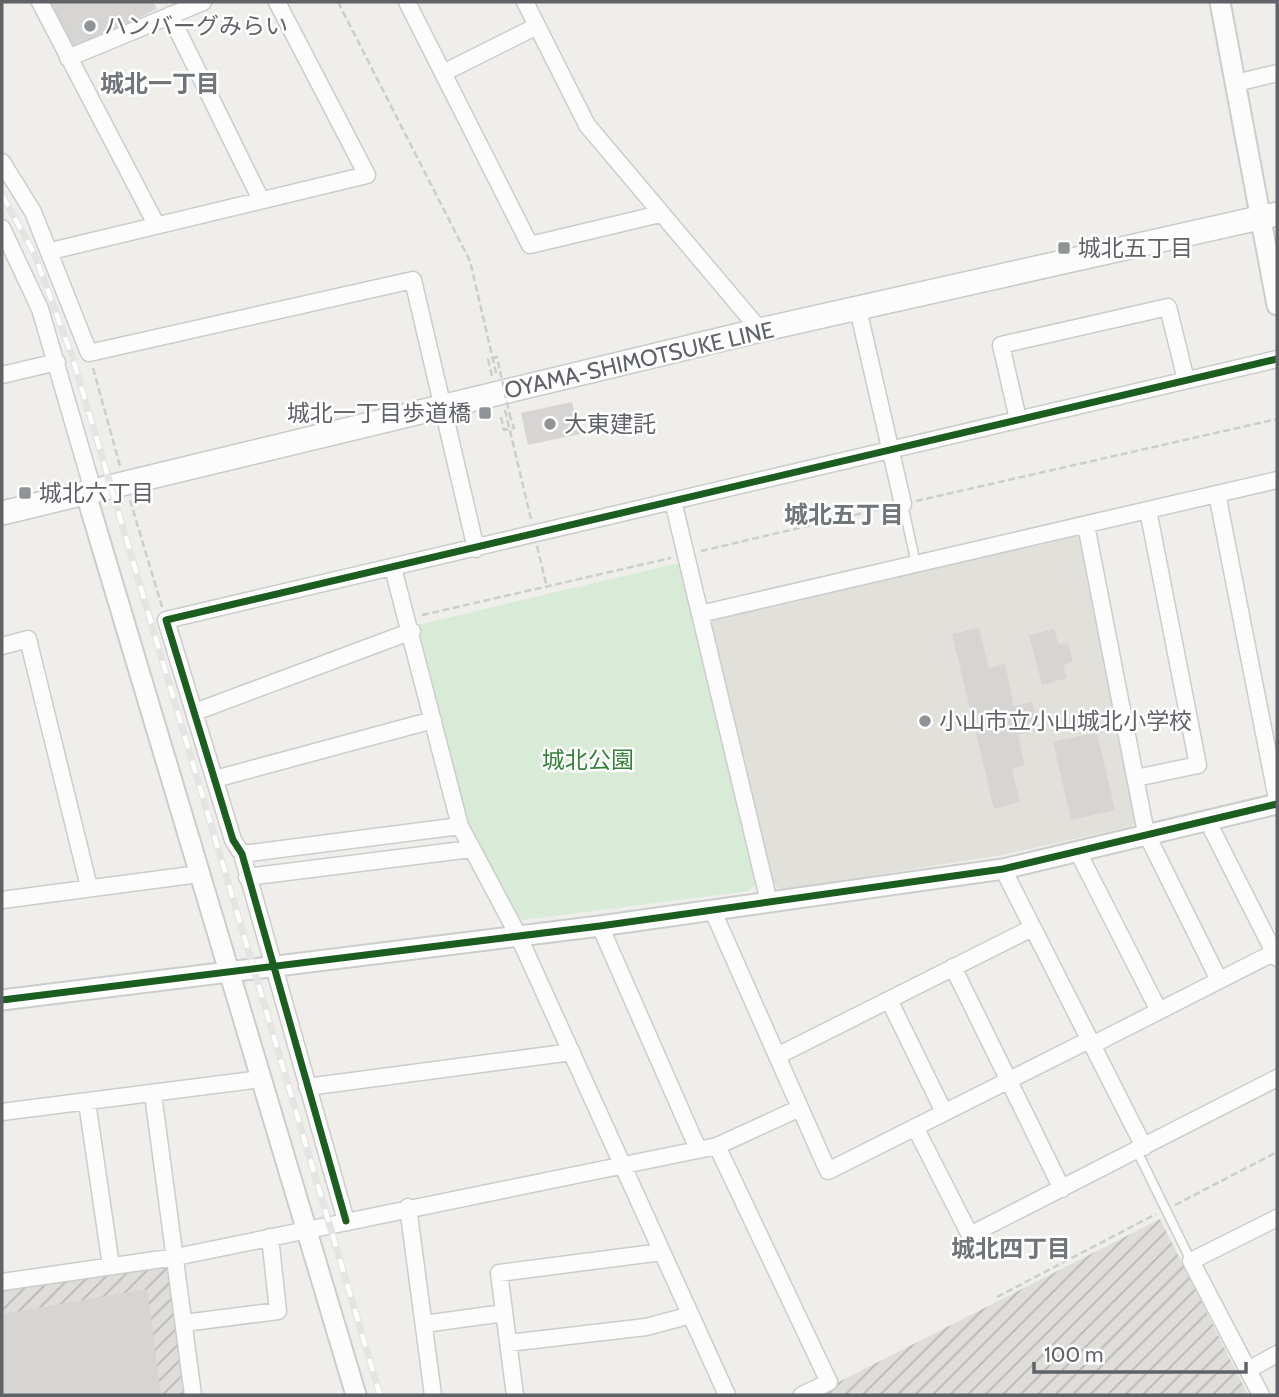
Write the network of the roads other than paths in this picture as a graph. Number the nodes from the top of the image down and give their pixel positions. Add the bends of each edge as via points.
1 (40, 2) edge
2 (203, 2) edge
3 (277, 2) edge
4 (407, 2) edge
5 (525, 2) edge
6 (1220, 2) edge
7 (170, 15) junction
8 (537, 26) junction
9 (68, 58) junction
10 (443, 73) junction
11 (1277, 73) edge
12 (1236, 83) junction
13 (2, 162) edge
14 (261, 200) junction
15 (660, 214) junction
16 (1269, 216) edge
17 (156, 224) junction
18 (2, 228) edge
19 (51, 251) junction
20 (10, 259) edge
21 (1277, 305) edge
22 (858, 309) junction
23 (760, 330) junction
24 (1277, 359) edge
25 (57, 362) junction
26 (2, 375) edge
27 (1185, 380) junction
28 (444, 407) junction
29 (1018, 419) junction
30 (890, 449) junction
31 (1277, 480) edge
32 (86, 494) junction
33 (1217, 494) junction
34 (673, 501) junction
35 (903, 504) joint
36 (1148, 510) junction
37 (2, 513) edge
38 (1086, 525) junction
39 (476, 549) junction
40 (916, 564) junction
41 (393, 568) junction
42 (700, 614) junction
43 (410, 625) junction
44 (2, 646) edge
45 (195, 712) junction
46 (433, 720) junction
47 (1136, 778) junction
48 (215, 779) junction
49 (1277, 802) edge
50 (1208, 822) junction
51 (460, 826) junction
52 (1146, 834) junction
53 (471, 849) junction
54 (1079, 852) junction
55 (242, 855) junction
56 (1003, 869) junction
57 (199, 874) junction
58 (247, 877) junction
59 (89, 887) junction
60 (2, 900) edge
61 (769, 902) junction
62 (712, 909) junction
63 (600, 926) junction
64 (1032, 928) junction
65 (518, 935) junction
66 (1276, 954) edge
67 (271, 964) junction
68 (953, 967) junction
69 (227, 970) junction
70 (1219, 980) junction
71 (2, 1000) edge
72 (888, 1000) junction
73 (1158, 1011) junction
74 (1091, 1042) junction
75 (572, 1052) junction
76 (777, 1056) junction
77 (1277, 1078) edge
78 (261, 1079) junction
79 (1009, 1080) junction
80 (307, 1087) junction
81 (153, 1094) junction
82 (87, 1102) junction
83 (800, 1108) junction
84 (2, 1112) edge
85 (944, 1112) junction
86 (915, 1127) junction
87 (717, 1146) junction
88 (698, 1149) junction
89 (1141, 1149) junction
90 (622, 1166) junction
91 (1062, 1189) junction
92 (408, 1207) junction
93 (1277, 1218) edge
94 (346, 1221) junction
95 (307, 1230) junction
96 (270, 1237) junction
97 (662, 1252) junction
98 (176, 1257) junction
99 (1191, 1261) junction
100 (111, 1266) junction
101 (2, 1282) edge
102 (504, 1314) junction
103 (691, 1315) junction
104 (184, 1324) junction
105 (424, 1324) junction
106 (508, 1343) junction
107 (1277, 1354) edge
108 (1248, 1370) junction
109 (193, 1395) edge
110 (356, 1395) edge
111 (433, 1395) edge
112 (515, 1395) edge
113 (727, 1395) edge
114 (802, 1395) edge
115 (1261, 1395) edge

1 - 9 street
2 - 7 street
3 - 14 street via 367,175
4 - 10 street
5 - 8 street
6 - 12 street
7 - 9 street
7 - 14 street
8 - 10 street
8 - 15 street via 587,125
9 - 17 street
10 - 15 street via 530,245
11 - 12 street
12 - 16 street
13 - 19 street
14 - 17 street
15 - 23 street
16 - 21 street
16 - 22 main road, OYAMA-SHIMOTSUKE LINE
17 - 19 street
18 - 20 street
19 - 28 street via 89,353 413,280
20 - 25 street via 40,309
22 - 23 main road, OYAMA-SHIMOTSUKE LINE
22 - 30 street
23 - 28 main road, OYAMA-SHIMOTSUKE LINE via 497,380
24 - 27 street
25 - 26 street
25 - 32 street via 90,480
27 - 29 street
27 - 29 street via 1168,307 1001,345
28 - 32 main road, OYAMA-SHIMOTSUKE LINE
28 - 39 street
29 - 30 street
30 - 34 street
30 - 35 street
31 - 33 street
32 - 37 main road, OYAMA-SHIMOTSUKE LINE
32 - 57 street
33 - 36 street
33 - 49 street
34 - 39 street
34 - 42 street
35 - 40 lane
36 - 38 street
36 - 47 street via 1198,765
38 - 40 street
38 - 47 street
39 - 41 street
40 - 42 street
41 - 43 street
41 - 45 street via 166,620
42 - 61 street
43 - 45 street
43 - 46 street
44 - 59 street via 28,639
45 - 48 street
46 - 48 street
46 - 51 street
47 - 52 street
48 - 55 street
49 - 50 street
50 - 52 street
50 - 66 street
51 - 53 street
51 - 55 street
52 - 54 street
52 - 70 street
53 - 58 street
53 - 65 street
54 - 56 street
54 - 73 street
55 - 58 street
56 - 61 street
56 - 64 street
57 - 59 street
57 - 69 street
58 - 67 street
59 - 60 street
61 - 62 street
62 - 63 street
62 - 76 street
63 - 65 street
63 - 88 street
64 - 68 street
64 - 74 street
65 - 67 street
65 - 75 street
66 - 70 street
67 - 69 street
67 - 80 street
68 - 72 street
68 - 79 street
69 - 71 street
69 - 78 street
70 - 73 street
72 - 76 street
72 - 85 street
73 - 74 street
74 - 79 street
74 - 89 street
75 - 80 street
75 - 90 street
76 - 83 street
77 - 89 street
78 - 81 street
78 - 95 street
79 - 85 street
79 - 91 street
80 - 94 street
81 - 82 street
81 - 98 street
82 - 84 street
82 - 100 street
83 - 86 street via 828,1171
83 - 87 street
85 - 86 street
86 - 91 street via 970,1235
87 - 88 street
87 - 114 street via 829,1382
88 - 90 street
89 - 91 street
89 - 99 lane
90 - 92 street
90 - 97 street
92 - 94 street
92 - 105 street
93 - 99 street
94 - 95 street
95 - 96 street
95 - 110 street
96 - 98 street
96 - 104 street via 278,1311
97 - 102 street via 499,1273
97 - 103 street
98 - 100 street
98 - 104 street
99 - 108 street
100 - 101 street
102 - 105 street
102 - 106 street
103 - 106 street via 646,1327
103 - 113 street
104 - 109 street
105 - 111 street
106 - 112 street
107 - 108 street
108 - 115 street

